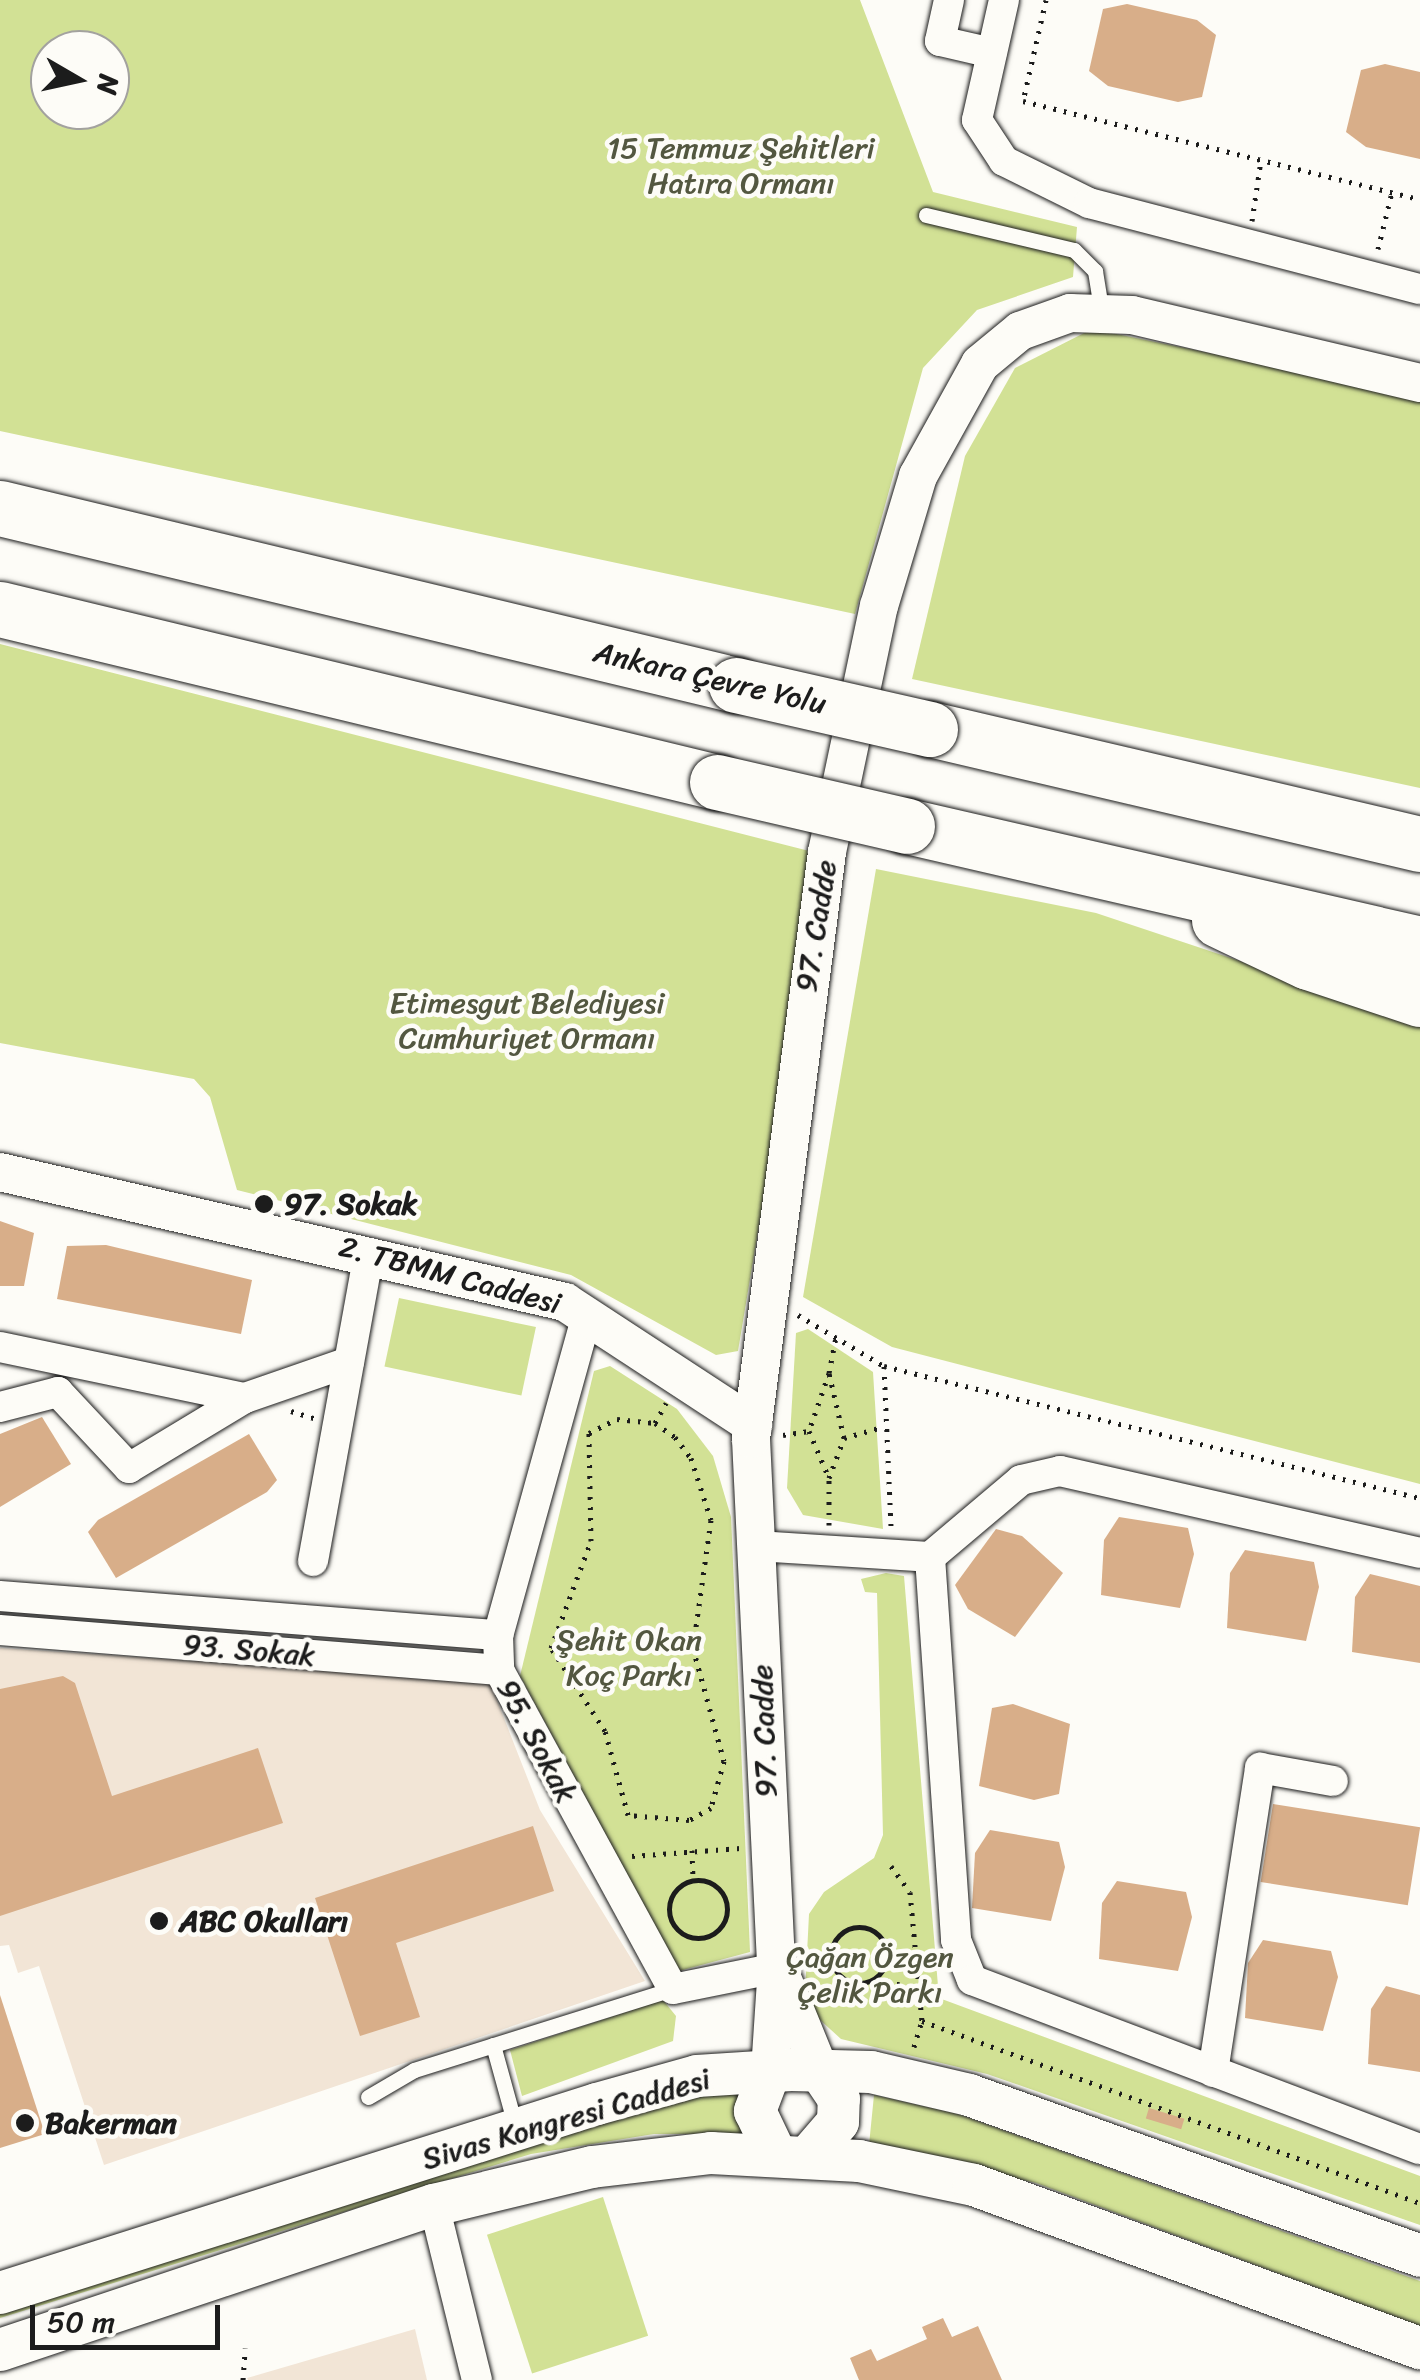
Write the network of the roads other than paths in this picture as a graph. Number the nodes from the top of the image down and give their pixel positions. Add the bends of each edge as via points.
1 (949, 0) edge
2 (1004, 0) edge
3 (992, 53) junction
4 (926, 216) dead end
5 (1420, 289) edge
6 (1102, 314) junction
7 (1420, 383) edge
8 (0, 508) edge
9 (0, 609) edge
10 (1420, 844) edge
11 (1126, 875) junction
12 (1420, 944) edge
13 (1420, 999) edge
14 (0, 1172) edge
15 (370, 1253) junction
16 (587, 1314) junction
17 (0, 1347) edge
18 (349, 1362) junction
19 (245, 1398) junction
20 (0, 1407) edge
21 (753, 1425) junction
22 (756, 1546) junction
23 (1420, 1553) edge
24 (930, 1558) junction
25 (313, 1561) dead end
26 (0, 1596) edge
27 (59, 1600) junction
28 (0, 1630) edge
29 (57, 1634) junction
30 (498, 1636) junction
31 (499, 1670) junction
32 (1332, 1781) dead end
33 (777, 1971) junction
34 (673, 1989) junction
35 (494, 2045) junction
36 (819, 2070) junction
37 (770, 2071) junction
38 (1213, 2072) junction
39 (368, 2097) dead end
40 (516, 2129) junction
41 (1420, 2149) edge
42 (792, 2156) junction
43 (434, 2205) junction
44 (1420, 2256) edge
45 (0, 2293) edge
46 (1420, 2348) edge
47 (0, 2350) edge
48 (477, 2380) edge

1 - 3 street via 940,41
2 - 3 street
3 - 5 street via 977,120 1004,161 1090,203
4 - 6 lane via 1074,250 1096,271
6 - 7 street, 97. Cadde
6 - 21 street, 97. Cadde via 1070,313 1020,331 980,364 918,476 878,606 827,852
8 - 10 highway, Ankara Çevre Yolu, bridge
9 - 11 highway, bridge
11 - 12 highway
11 - 13 highway via 1308,962
14 - 15 street, 2. TBMM Caddesi
15 - 16 street, 2. TBMM Caddesi
15 - 18 street
16 - 21 street, 2. TBMM Caddesi
16 - 30 street, 95. Sokak
17 - 19 street
18 - 19 street
18 - 25 street
19 - 20 street via 129,1468 58,1392
21 - 22 street, 97. Cadde
22 - 24 street
22 - 33 street, 97. Cadde
23 - 24 street via 1060,1471 1021,1480
24 - 38 street via 964,1967 982,1987
26 - 27 street, 93. Sokak
27 - 29 street
27 - 30 street, 93. Sokak
28 - 29 street, 93. Sokak
29 - 31 street, 93. Sokak
30 - 31 street, 95. Sokak
31 - 34 street, 95. Sokak
32 - 38 street via 1260,1768
33 - 34 street
33 - 36 street, 97. Cadde
33 - 37 street, 97. Cadde
34 - 35 lane
35 - 39 lane via 414,2070
35 - 40 lane
36 - 37 main road, Sivas Kongresi Caddesi
36 - 42 main road via 838,2098 838,2122
36 - 44 main road, Sivas Kongresi Caddesi via 904,2078
37 - 40 main road, Sivas Kongresi Caddesi via 697,2076
37 - 42 main road via 755,2111
38 - 41 street
40 - 45 main road, Sivas Kongresi Caddesi
42 - 43 main road, Sivas Kongresi Caddesi via 643,2158
42 - 46 main road, Sivas Kongresi Caddesi via 974,2185
43 - 47 main road, Sivas Kongresi Caddesi
43 - 48 street

